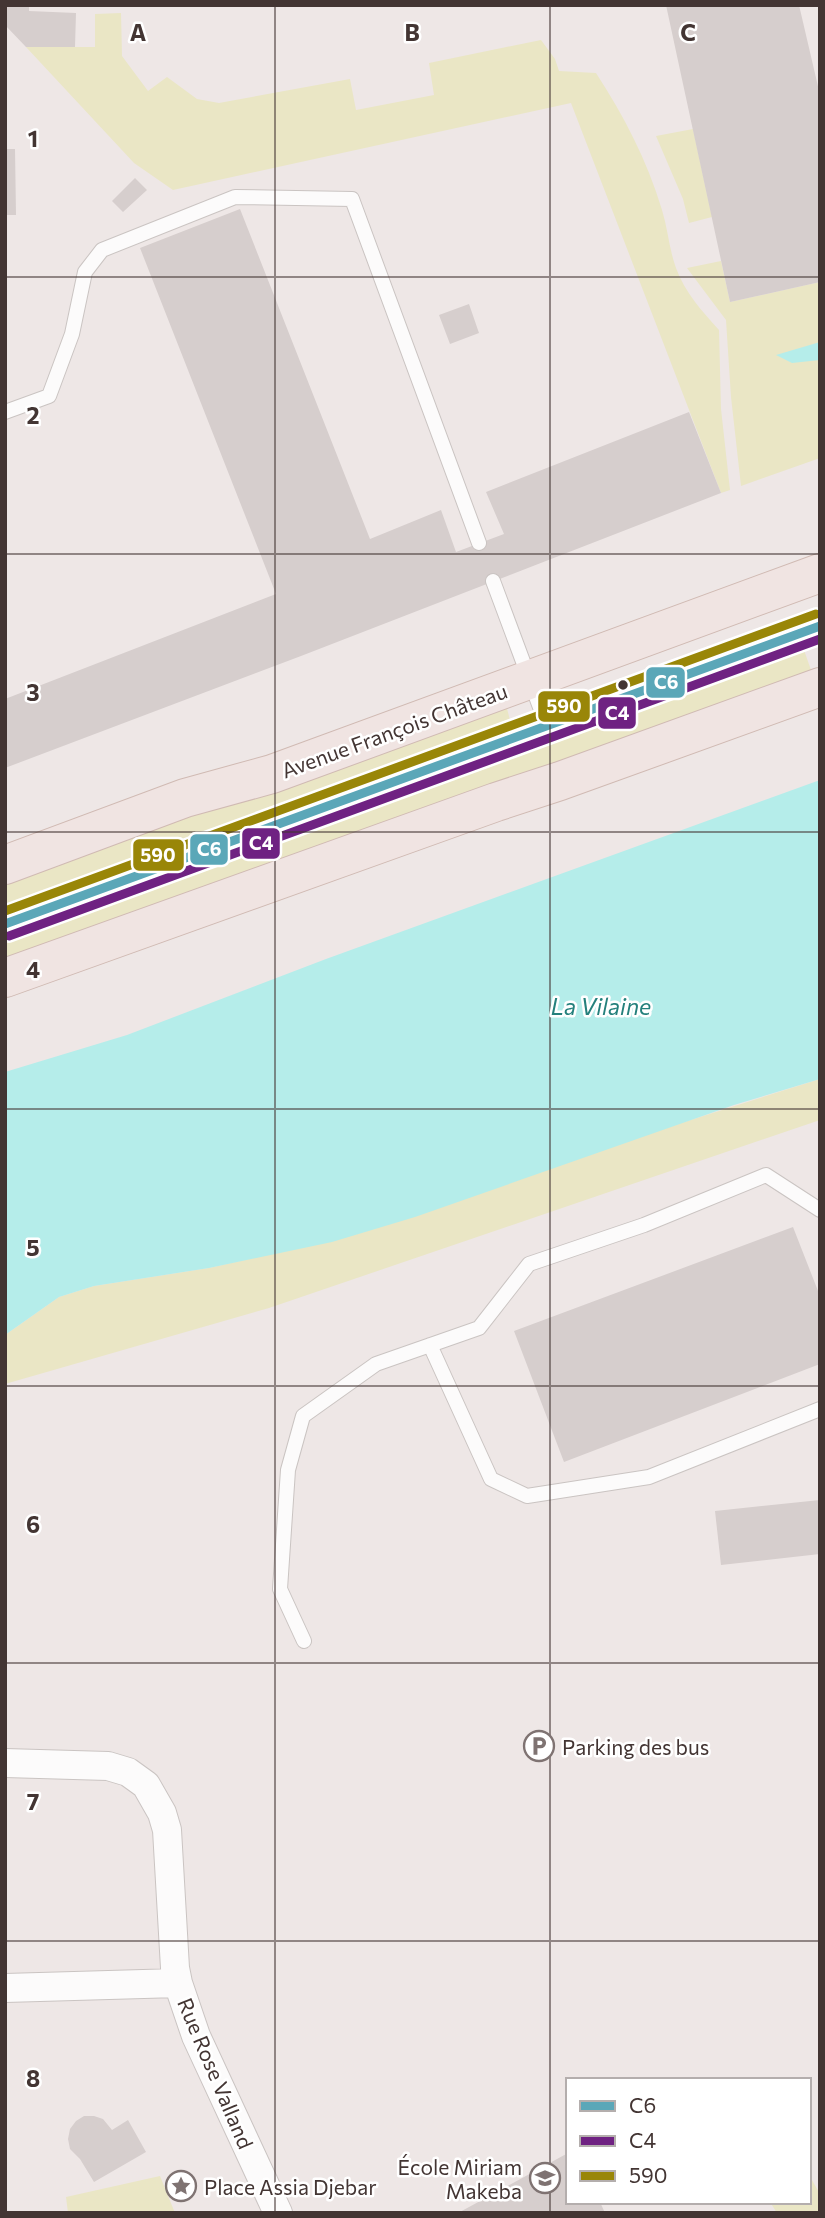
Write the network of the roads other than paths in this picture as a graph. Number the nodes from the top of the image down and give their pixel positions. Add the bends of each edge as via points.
1 (5, 412) edge
2 (479, 543) dead end
3 (820, 573) edge
4 (494, 581) dead end
5 (820, 626) edge
6 (530, 680) junction
7 (820, 687) edge
8 (547, 726) junction
9 (5, 865) edge
10 (5, 924) edge
11 (5, 978) edge
12 (820, 1210) edge
13 (430, 1345) junction
14 (820, 1409) edge
15 (304, 1641) dead end
16 (5, 1763) edge
17 (178, 1983) junction
18 (5, 1988) edge
19 (278, 2213) edge

1 - 2 lane via 49,396 72,334 85,272 102,250 235,197 352,199
3 - 6 main road, Avenue François Château
4 - 6 lane
5 - 8 lane
6 - 8 lane
6 - 9 main road, Avenue François Château
7 - 11 main road
8 - 10 lane
12 - 13 lane via 766,1175 644,1226 529,1264 480,1328
13 - 14 lane via 492,1479 527,1496 649,1477
13 - 15 lane via 376,1364 303,1416 288,1470 279,1589
16 - 17 street, Rue Rose Valland via 108,1766 128,1772 146,1785 167,1830
17 - 18 street
17 - 19 street, Rue Rose Valland via 196,2036

